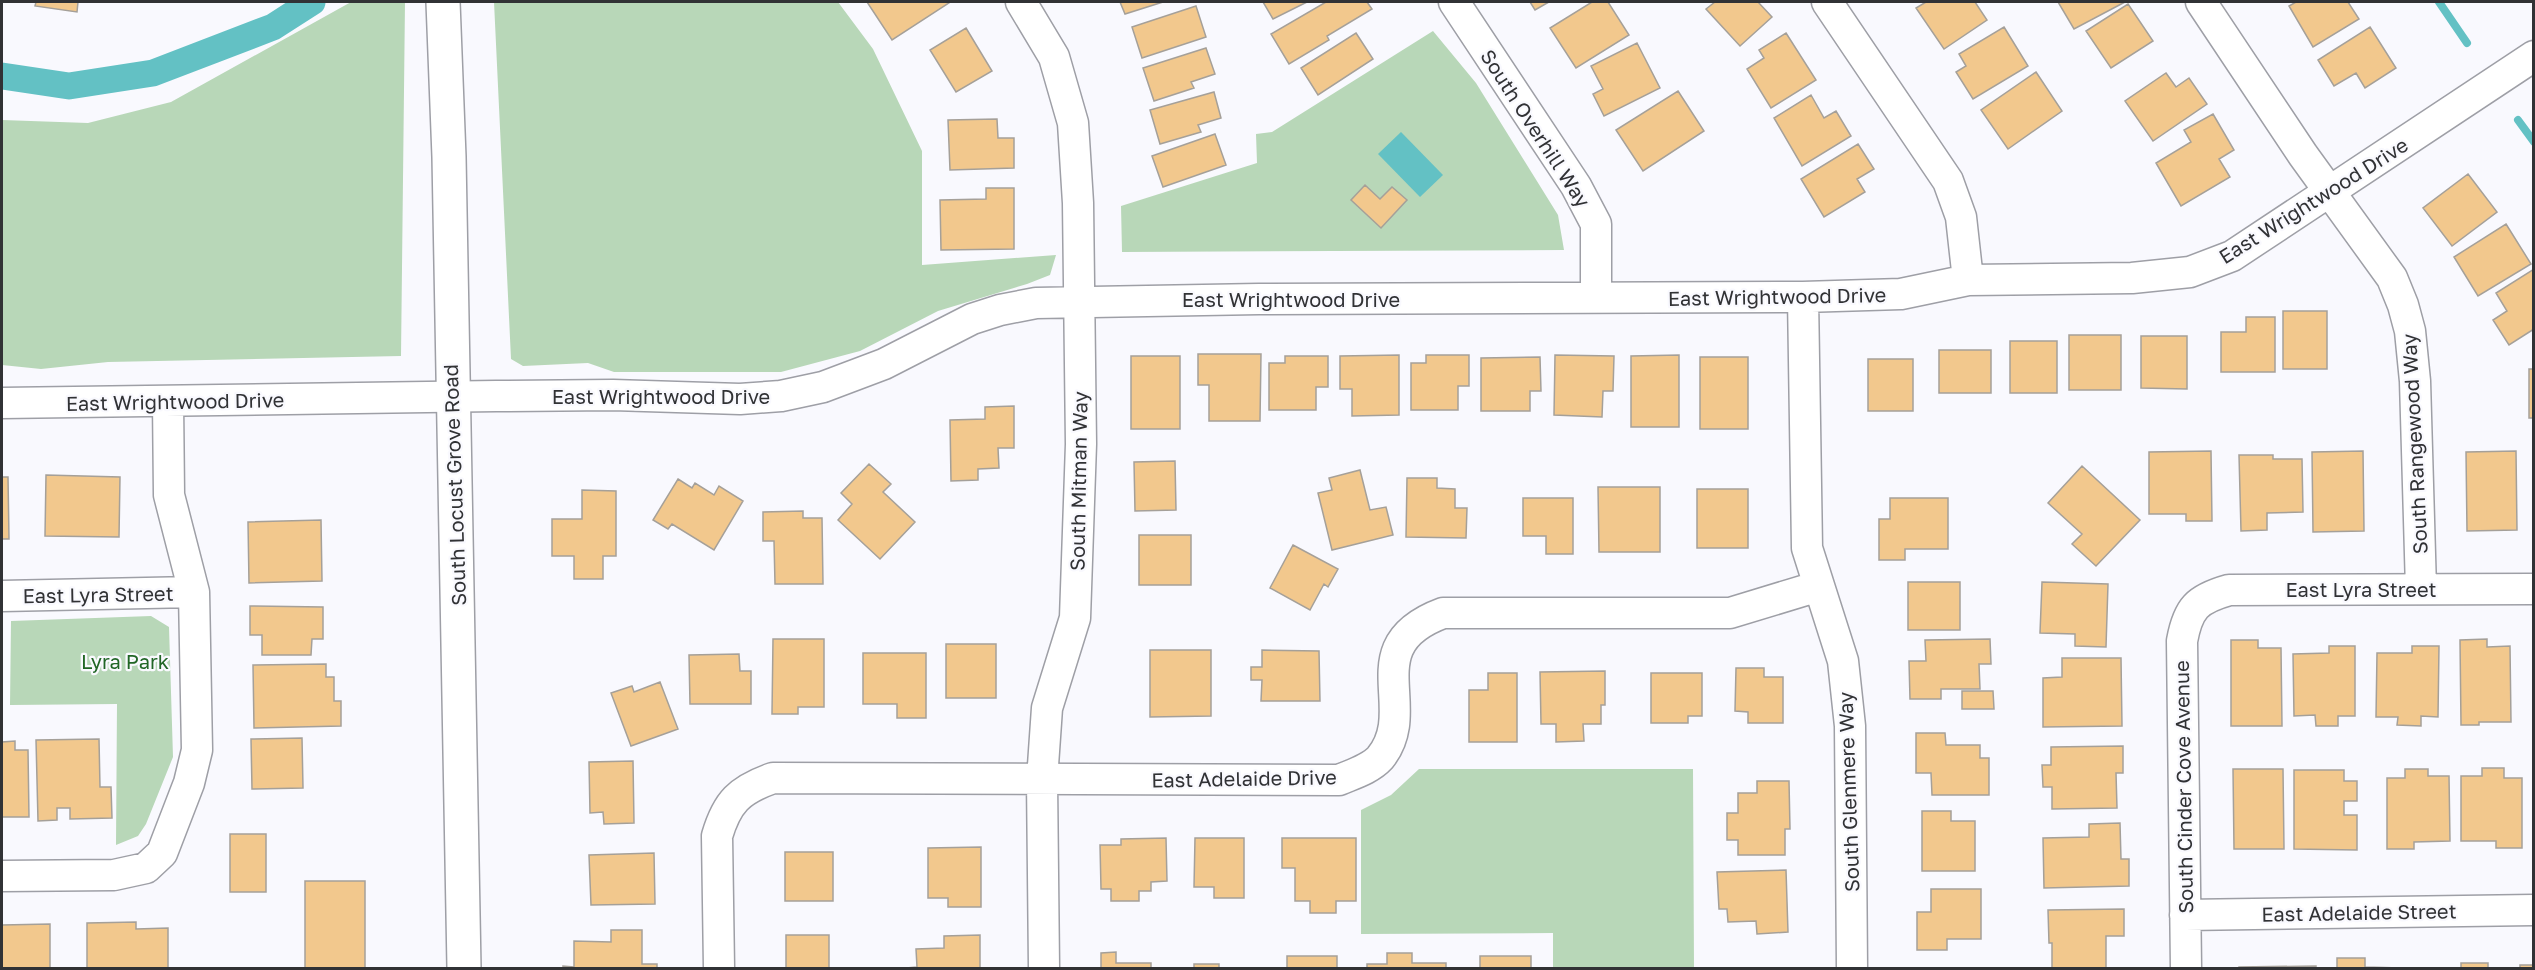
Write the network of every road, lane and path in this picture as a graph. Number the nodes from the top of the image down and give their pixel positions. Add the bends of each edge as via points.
1 (443, 2) edge
2 (1021, 2) edge
3 (1454, 2) edge
4 (1827, 2) edge
5 (2201, 2) edge
6 (2534, 56) edge
7 (2330, 191) junction
8 (1968, 280) junction
9 (1596, 297) junction
10 (1803, 297) junction
11 (1077, 301) junction
12 (452, 396) junction
13 (168, 401) junction
14 (2, 404) edge
15 (1819, 586) junction
16 (2421, 589) junction
17 (2534, 589) edge
18 (194, 592) junction
19 (2, 596) edge
20 (2193, 607) joint
21 (1042, 780) junction
22 (2, 876) edge
23 (2534, 910) edge
24 (2185, 915) junction
25 (464, 969) edge
26 (719, 969) edge
27 (1044, 969) edge
28 (1852, 969) edge
29 (2186, 969) edge

1 - 12 main road, South Locust Grove Road
2 - 11 street, South Mitman Way via 1054,57 1073,123 1078,202
3 - 9 street, South Overhill Way via 1596,224
4 - 8 street via 1948,182 1961,217
5 - 7 street, South Rangewood Way
6 - 7 street, East Wrightwood Drive
7 - 8 street, East Wrightwood Drive via 2232,256 2190,272 2132,278
7 - 16 street, South Rangewood Way via 2392,278 2410,331
8 - 10 street, East Wrightwood Drive via 1901,294
9 - 10 street, East Wrightwood Drive
9 - 11 street, East Wrightwood Drive
10 - 15 street, South Glenmere Way via 1807,548
11 - 12 street, East Wrightwood Drive via 1036,303 972,319 884,364 823,387 782,396
11 - 21 street, South Mitman Way via 1081,444 1076,618 1047,708
12 - 13 street, East Wrightwood Drive
12 - 25 main road, South Locust Grove Road
13 - 14 street, East Wrightwood Drive
13 - 18 street via 169,495
15 - 21 street, East Adelaide Drive via 1730,613 1443,613 1422,621 1406,633 1397,650 1393,668 1394,719 1389,740 1379,758 1362,771 1339,780
15 - 28 street, South Glenmere Way via 1843,661 1850,726
16 - 17 street, East Lyra Street
16 - 20 street, East Lyra Street via 2229,590 2211,595
18 - 19 street, East Lyra Street
18 - 22 street via 197,750 189,783 162,853 146,868 114,875
20 - 24 street, South Cinder Cove Avenue via 2182,641
21 - 26 street, East Adelaide Drive via 773,778 752,785 735,798 723,816 717,837
21 - 27 street, South Mitman Way
23 - 24 street, East Adelaide Street
24 - 29 street, South Cinder Cove Avenue

